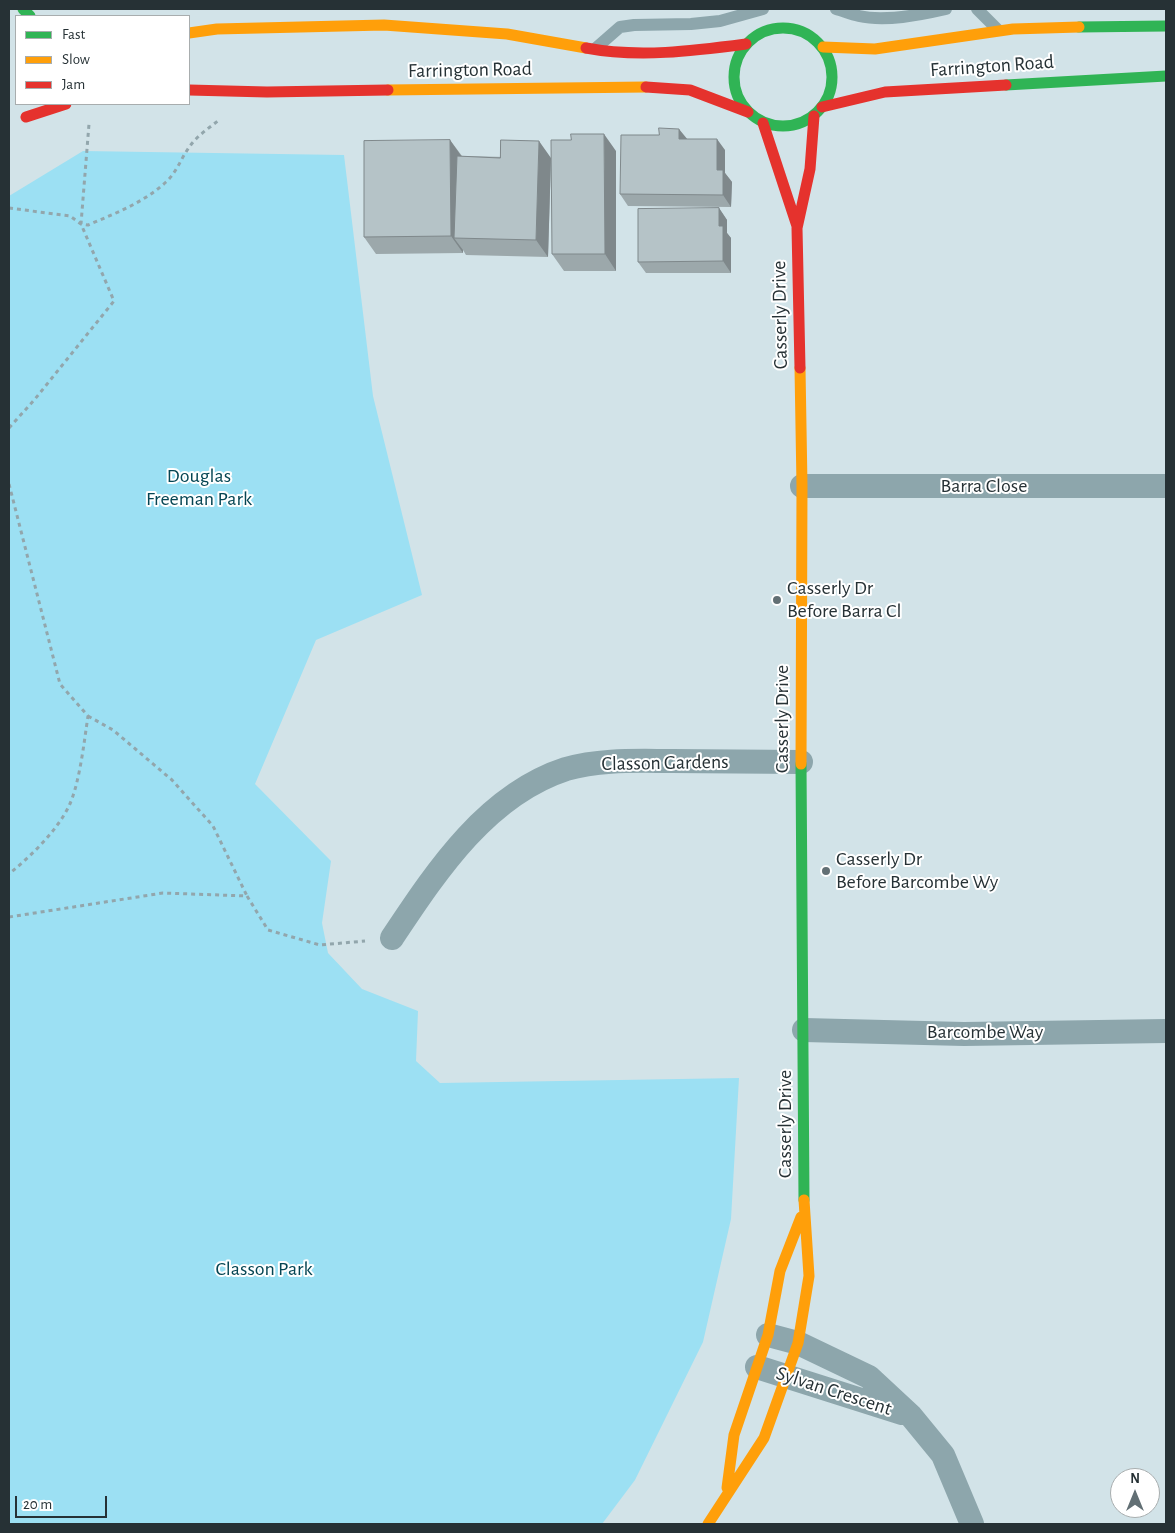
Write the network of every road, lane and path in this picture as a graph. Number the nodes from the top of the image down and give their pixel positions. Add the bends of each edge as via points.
1 (763, 9) edge
2 (836, 9) edge
3 (946, 9) edge
4 (977, 9) edge
5 (1166, 26) edge
6 (999, 31) junction
7 (190, 33) edge
8 (746, 44) junction
9 (823, 47) junction
10 (594, 50) junction
11 (1166, 76) edge
12 (190, 90) edge
13 (34, 105) edge
14 (63, 105) edge
15 (822, 107) junction
16 (748, 112) junction
17 (90, 115) dead end
18 (814, 116) junction
19 (26, 117) junction
20 (219, 120) dead end
21 (763, 123) junction
22 (14, 126) dead end
23 (9, 208) edge
24 (81, 224) junction
25 (797, 228) junction
26 (9, 428) edge
27 (9, 484) edge
28 (802, 486) junction
29 (1166, 486) edge
30 (88, 716) junction
31 (801, 762) junction
32 (9, 874) edge
33 (247, 896) junction
34 (9, 917) edge
35 (392, 938) joint
36 (804, 1030) junction
37 (1166, 1031) edge
38 (804, 1211) junction
39 (768, 1335) junction
40 (798, 1343) junction
41 (757, 1367) junction
42 (786, 1377) junction
43 (911, 1416) junction
44 (726, 1497) junction
45 (708, 1524) edge
46 (972, 1524) edge

1 - 10 lane via 720,21 620,27
2 - 3 lane via 860,16 886,18
4 - 6 lane
5 - 6 main road, Farrington Road
6 - 9 main road, Farrington Road via 876,49
7 - 10 main road, Farrington Road via 217,29 384,25 507,34
8 - 9 main road via 757,34 785,27 800,30
8 - 10 main road, Farrington Road via 683,52
8 - 16 main road via 737,56 733,86 738,100
9 - 15 main road via 833,78 830,93
11 - 15 main road, Farrington Road via 885,92
12 - 16 main road, Farrington Road via 267,92 630,86 690,90
13 - 19 main road
14 - 19 main road
15 - 18 main road
16 - 21 main road
17 - 24 path
18 - 21 main road via 791,126 776,127
18 - 25 main road, Casserly Drive via 810,169
19 - 22 main road
20 - 24 path via 194,140 167,181 148,196 130,208 88,225
21 - 25 main road, Casserly Drive
23 - 24 path via 70,216
24 - 26 path via 114,301
25 - 28 main road, Casserly Drive
27 - 30 path via 60,684
28 - 29 street, Barra Close
28 - 31 main road, Casserly Drive
30 - 32 path via 70,805 54,829
30 - 33 path via 113,730 172,780 213,826
31 - 35 street, Classon Gardens via 610,761 566,769 530,786 468,834 423,891
31 - 36 main road, Casserly Drive
33 - 34 path via 164,893
33 - 35 path via 268,930 320,946
36 - 37 street, Barcombe Way via 964,1034
36 - 38 main road, Casserly Drive
38 - 39 main road, Casserly Drive via 780,1271
38 - 40 main road, Casserly Drive via 809,1276
39 - 40 street, Sylvan Crescent
39 - 41 main road, Casserly Drive
40 - 42 main road, Casserly Drive
40 - 43 street, Sylvan Crescent via 869,1377
41 - 42 street, Sylvan Crescent
41 - 44 main road, Casserly Drive via 734,1435
42 - 43 street, Sylvan Crescent
42 - 44 main road, Casserly Drive via 764,1438
43 - 46 street, Sylvan Crescent via 943,1455
44 - 45 main road, Casserly Drive

